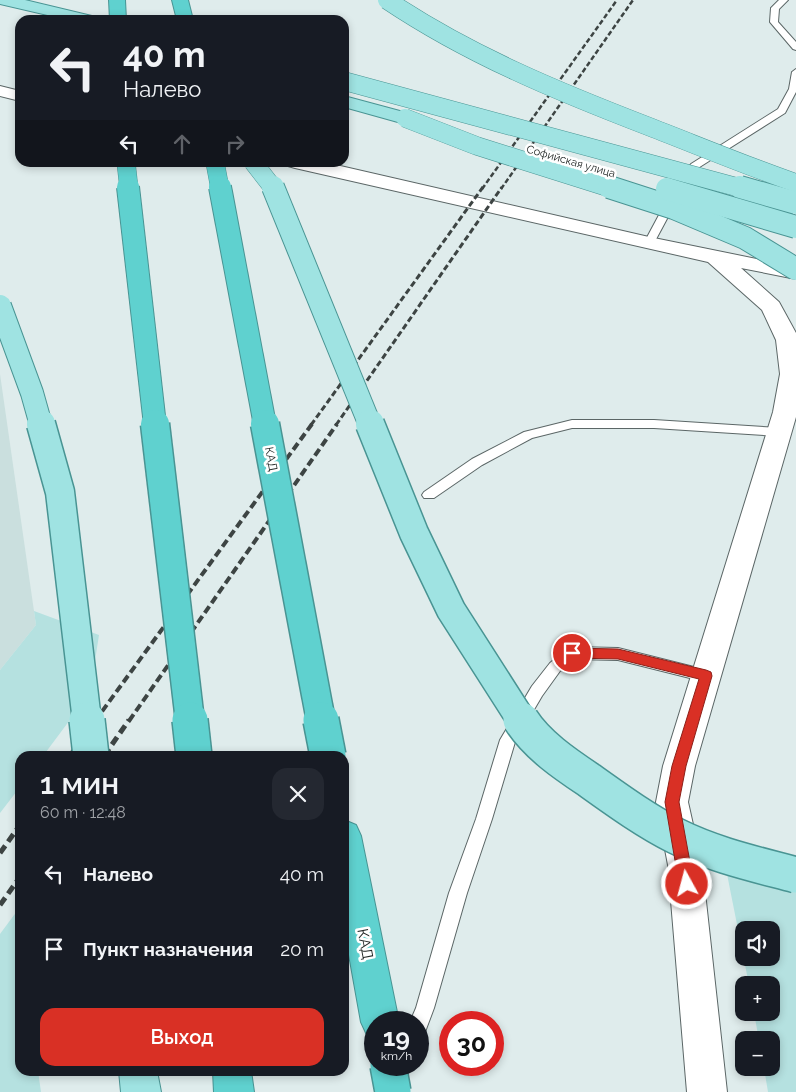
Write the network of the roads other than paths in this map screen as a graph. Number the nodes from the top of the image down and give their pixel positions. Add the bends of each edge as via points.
1 (4, 0) edge
2 (117, 0) edge
3 (180, 0) edge
4 (387, 0) edge
5 (784, 0) edge
6 (0, 15) edge
7 (68, 15) edge
8 (118, 15) edge
9 (184, 15) edge
10 (15, 19) edge
11 (796, 47) edge
12 (796, 72) edge
13 (349, 82) edge
14 (0, 91) edge
15 (15, 95) edge
16 (349, 102) edge
17 (405, 118) junction
18 (126, 167) edge
19 (216, 167) edge
20 (258, 167) edge
21 (317, 167) edge
22 (796, 183) edge
23 (796, 203) edge
24 (796, 228) edge
25 (649, 243) junction
26 (716, 257) junction
27 (796, 271) edge
28 (0, 306) edge
29 (779, 432) junction
30 (429, 495) dead end
31 (706, 676) junction
32 (90, 751) edge
33 (193, 751) edge
34 (327, 751) edge
35 (349, 862) edge
36 (796, 874) edge
37 (378, 1011) edge
38 (424, 1011) edge
39 (139, 1076) edge
40 (232, 1076) edge
41 (141, 1092) edge
42 (234, 1092) edge
43 (707, 1092) edge

1 - 7 main road
2 - 8 highway
3 - 9 highway
4 - 22 main road, bridge via 454,41 505,67
5 - 11 lane via 775,8 774,22
6 - 10 main road
12 - 25 lane via 793,89 782,111 694,166
13 - 23 main road, Софийская улица, bridge
14 - 15 street
16 - 17 main road, Софийская улица
17 - 24 main road, Софийская улица, bridge via 550,154
17 - 27 main road, bridge via 477,146 674,208 745,238
18 - 33 highway, bridge
19 - 34 highway, КАД, bridge
20 - 36 main road, bridge via 274,190 414,533 452,610 529,732 571,768 676,836 724,856
21 - 25 street
25 - 26 street
26 - 27 street
26 - 29 street via 771,307 788,340 792,374
28 - 32 main road, bridge via 32,393 60,492
29 - 30 lane via 654,424 572,424 528,435 477,462
29 - 31 street
31 - 38 lane via 618,654 572,653 555,668 536,691 508,740
31 - 43 street via 679,766 672,802 685,865
35 - 37 highway, КАД
39 - 41 main road
40 - 42 highway

